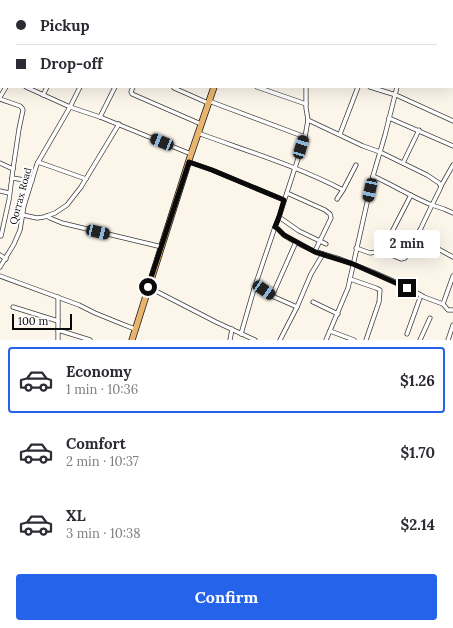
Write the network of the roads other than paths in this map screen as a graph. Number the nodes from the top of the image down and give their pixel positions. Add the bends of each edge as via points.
1 (5, 88) edge
2 (28, 88) edge
3 (46, 88) edge
4 (80, 88) edge
5 (114, 88) edge
6 (133, 88) edge
7 (174, 88) dead end
8 (214, 88) edge
9 (260, 88) edge
10 (306, 88) edge
11 (358, 88) edge
12 (373, 88) edge
13 (397, 88) edge
14 (43, 95) junction
15 (396, 95) junction
16 (0, 98) edge
17 (208, 102) junction
18 (306, 104) junction
19 (70, 107) junction
20 (100, 117) junction
21 (390, 118) junction
22 (308, 120) junction
23 (453, 121) edge
24 (119, 124) junction
25 (201, 124) junction
26 (419, 130) junction
27 (198, 133) junction
28 (340, 134) junction
29 (305, 137) junction
30 (453, 146) edge
31 (380, 152) junction
32 (191, 154) junction
33 (38, 162) junction
34 (189, 162) junction
35 (0, 163) edge
36 (403, 164) junction
37 (356, 165) dead end
38 (453, 165) edge
39 (12, 168) junction
40 (295, 168) junction
41 (373, 176) junction
42 (12, 178) junction
43 (86, 179) junction
44 (32, 181) junction
45 (440, 186) junction
46 (342, 190) junction
47 (0, 191) edge
48 (9, 193) junction
49 (287, 193) junction
50 (411, 195) junction
51 (337, 199) dead end
52 (284, 200) junction
53 (432, 205) junction
54 (453, 213) edge
55 (23, 214) junction
56 (47, 216) junction
57 (279, 217) junction
58 (275, 227) junction
59 (420, 230) junction
60 (1, 236) dead end
61 (320, 240) junction
62 (296, 242) junction
63 (326, 244) dead end
64 (162, 247) junction
65 (356, 248) junction
66 (315, 252) junction
67 (382, 252) junction
68 (323, 254) junction
69 (0, 255) edge
70 (453, 257) edge
71 (6, 259) junction
72 (353, 264) junction
73 (0, 267) edge
74 (0, 276) edge
75 (453, 276) edge
76 (350, 279) junction
77 (148, 287) junction
78 (254, 289) junction
79 (421, 295) junction
80 (272, 296) junction
81 (58, 297) junction
82 (313, 302) dead end
83 (443, 304) junction
84 (13, 307) dead end
85 (297, 307) junction
86 (453, 310) edge
87 (338, 314) junction
88 (430, 318) dead end
89 (58, 321) junction
90 (453, 325) edge
91 (136, 329) junction
92 (232, 329) junction
93 (58, 330) junction
94 (330, 331) junction
95 (241, 334) junction
96 (407, 334) dead end
97 (58, 340) edge
98 (90, 340) edge
99 (132, 340) edge
100 (230, 340) edge
101 (254, 340) edge
102 (280, 340) edge
103 (326, 340) edge
104 (354, 340) edge
105 (366, 340) edge
106 (420, 340) edge
107 (448, 340) edge

1 - 16 street
2 - 14 street
3 - 14 street
4 - 19 street, Qorrax Road
5 - 20 street
6 - 25 street via 132,94
7 - 17 street
8 - 17 main road
9 - 18 street
10 - 18 street
11 - 28 street
12 - 15 street
13 - 15 street
14 - 19 street
15 - 21 street
15 - 23 street
16 - 39 street via 23,109
17 - 25 main road
17 - 29 street
18 - 22 street
19 - 20 street
19 - 33 street, Qorrax Road
20 - 24 street
21 - 26 street
21 - 31 street
22 - 28 street
22 - 29 street
24 - 32 street
24 - 43 street
25 - 27 main road
26 - 30 street
26 - 36 street
27 - 32 main road
27 - 40 street
28 - 31 street
29 - 40 street
31 - 36 street
31 - 41 street
32 - 34 main road
33 - 43 street
33 - 44 street, Qorrax Road
34 - 52 street
34 - 64 main road
35 - 39 street
36 - 45 street via 427,175
37 - 46 street
38 - 45 street
39 - 42 street
40 - 46 street
40 - 49 street
41 - 50 street
41 - 65 street
42 - 44 street
42 - 48 street
43 - 56 street via 67,205 55,214
44 - 55 street, Qorrax Road
45 - 53 street
46 - 51 street
47 - 48 street
48 - 60 street
49 - 52 street
49 - 61 street via 330,214 331,218
50 - 53 street
50 - 67 street
52 - 57 street
53 - 54 street
53 - 59 street
55 - 56 street via 37,218
55 - 71 street, Qorrax Road via 20,230
56 - 64 street via 62,223
57 - 58 street
57 - 61 street via 299,231
58 - 62 street
58 - 78 street
59 - 67 street via 405,258
59 - 70 street via 432,245
61 - 63 street
61 - 66 street
62 - 66 street
62 - 80 street
64 - 77 main road
65 - 67 street
65 - 72 street
66 - 68 street
68 - 72 street
68 - 85 street via 310,274
69 - 71 street
71 - 73 street, Qorrax Road
72 - 76 street
72 - 79 street
74 - 81 street
75 - 83 street
76 - 87 street
76 - 105 street via 380,290 379,302
77 - 91 main road
77 - 92 street
78 - 80 street via 264,290
78 - 95 street
79 - 83 street
79 - 96 street
80 - 85 street
81 - 89 street
81 - 91 street
82 - 87 street
83 - 86 street via 448,310
84 - 89 street
85 - 102 street
87 - 94 street
88 - 106 street
89 - 93 street
90 - 107 street
91 - 99 main road
92 - 95 street
92 - 100 street
93 - 97 street
93 - 98 street
94 - 103 street
94 - 104 street
95 - 101 street

